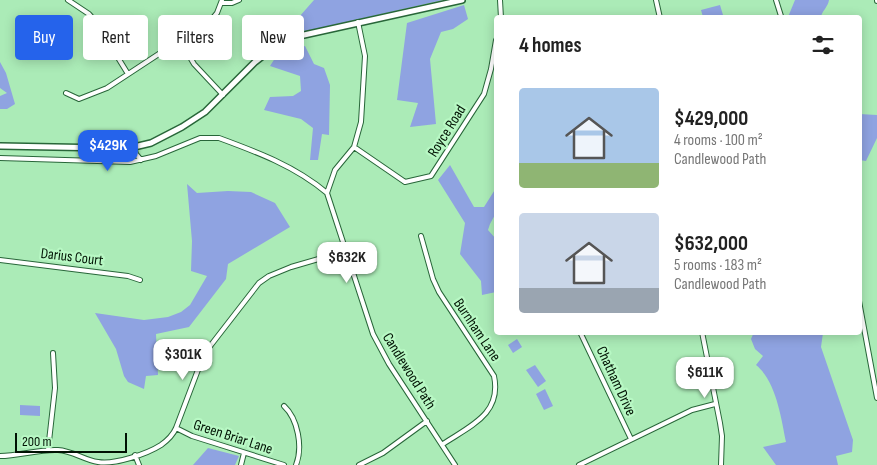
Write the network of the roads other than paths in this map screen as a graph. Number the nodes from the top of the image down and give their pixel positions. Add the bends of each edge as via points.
1 (68, 0) edge
2 (239, 0) edge
3 (462, 0) edge
4 (500, 0) edge
5 (656, 0) edge
6 (776, 0) edge
7 (222, 2) edge
8 (214, 15) edge
9 (501, 15) edge
10 (659, 15) edge
11 (781, 15) edge
12 (358, 22) junction
13 (494, 52) edge
14 (158, 54) edge
15 (192, 60) edge
16 (491, 69) junction
17 (494, 70) edge
18 (128, 74) junction
19 (66, 93) dead end
20 (223, 95) junction
21 (0, 146) edge
22 (134, 147) junction
23 (354, 147) junction
24 (0, 158) edge
25 (141, 160) junction
26 (327, 193) junction
27 (421, 236) dead end
28 (346, 251) junction
29 (0, 260) edge
30 (140, 280) dead end
31 (862, 317) edge
32 (581, 335) edge
33 (703, 335) edge
34 (53, 352) dead end
35 (877, 398) edge
36 (715, 404) junction
37 (284, 406) dead end
38 (427, 421) junction
39 (176, 428) junction
40 (631, 439) junction
41 (443, 444) junction
42 (48, 450) junction
43 (244, 453) junction
44 (135, 455) junction
45 (0, 456) edge
46 (139, 465) edge
47 (241, 465) edge
48 (284, 465) edge
49 (296, 465) edge
50 (359, 465) edge
51 (455, 465) edge
52 (578, 465) edge
53 (721, 465) edge

1 - 18 street via 96,22
2 - 7 street
3 - 12 main road
4 - 9 street
5 - 10 street
6 - 11 street
7 - 8 street
12 - 20 main road via 284,42 255,62
12 - 23 street via 366,70 361,122
13 - 16 street, Royce Road
14 - 18 street
15 - 20 street
16 - 17 street
16 - 23 street, Royce Road via 484,94 431,176 405,182
18 - 19 street via 107,88 80,99
20 - 22 main road via 182,127 151,143
21 - 22 main road
22 - 25 street
23 - 26 street via 335,170
24 - 25 street via 119,163
25 - 26 street via 193,140 219,138 277,160
26 - 28 street, Candlewood Path
27 - 41 street, Burnham Lane via 439,292 494,376 496,386 492,407
28 - 38 street, Candlewood Path via 373,334
28 - 39 street via 269,276 259,283 204,354
29 - 30 street, Darius Court
31 - 35 street
32 - 40 street, Chatham Drive
33 - 36 street
34 - 42 street via 55,388
36 - 40 street via 692,410
36 - 53 street via 722,436
37 - 49 street via 291,412 300,447
38 - 41 street, Candlewood Path
38 - 50 street via 383,453
39 - 43 street, Green Briar Lane
39 - 44 street via 162,444
40 - 52 street
41 - 51 street, Candlewood Path
42 - 44 street via 69,452 104,463
42 - 45 street
43 - 47 street
43 - 48 street, Green Briar Lane
44 - 46 street

